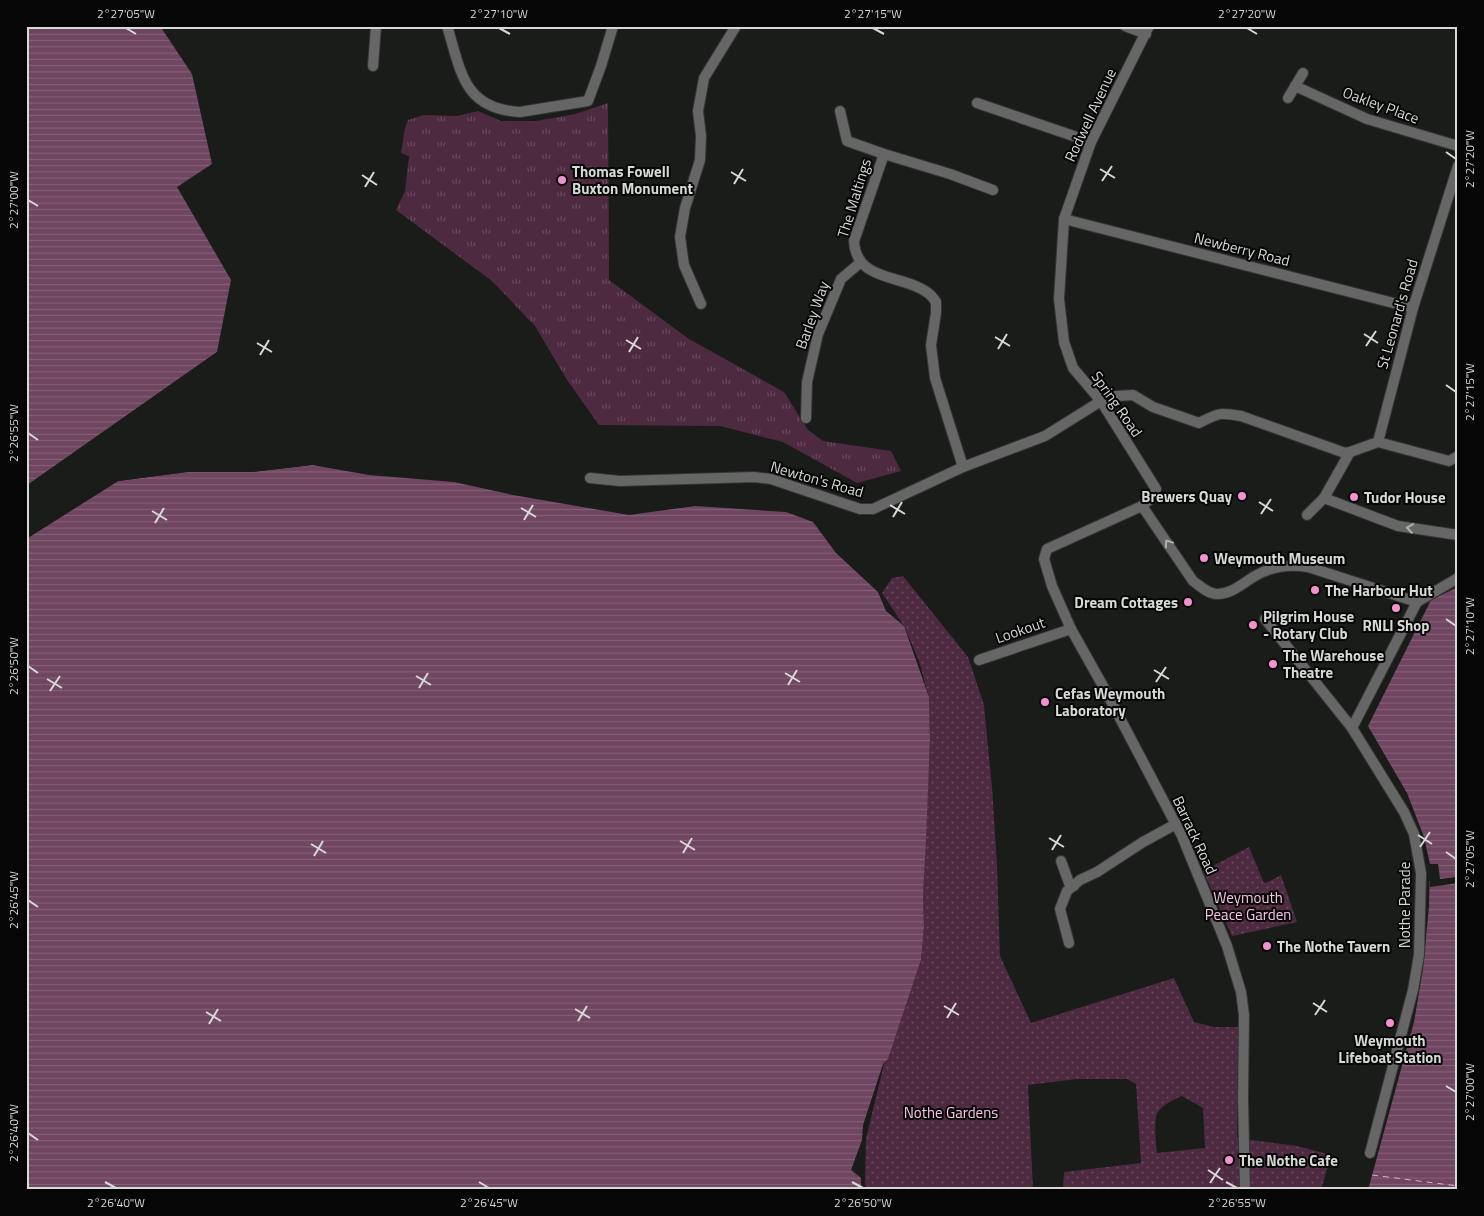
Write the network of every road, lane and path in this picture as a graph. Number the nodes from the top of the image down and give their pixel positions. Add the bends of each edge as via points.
1 (376, 26) edge
2 (447, 26) edge
3 (614, 26) edge
4 (736, 26) edge
5 (1125, 26) edge
6 (1147, 30) edge
7 (373, 66) dead end
8 (1303, 73) dead end
9 (1295, 86) junction
10 (1288, 98) dead end
11 (977, 103) dead end
12 (840, 111) dead end
13 (1090, 142) junction
14 (1458, 146) edge
15 (884, 154) junction
16 (1458, 166) edge
17 (993, 190) dead end
18 (1064, 218) junction
19 (861, 262) junction
20 (701, 304) dead end
21 (1413, 308) junction
22 (1100, 401) junction
23 (806, 418) dead end
24 (1378, 442) junction
25 (1350, 452) junction
26 (1458, 456) edge
27 (963, 467) junction
28 (590, 478) dead end
29 (1324, 498) junction
30 (1142, 506) junction
31 (1307, 515) dead end
32 (1458, 535) edge
33 (1458, 578) edge
34 (1417, 602) junction
35 (1265, 619) dead end
36 (1071, 629) junction
37 (979, 660) dead end
38 (1352, 728) junction
39 (1176, 824) junction
40 (1061, 861) dead end
41 (1074, 886) junction
42 (1069, 943) dead end
43 (1370, 1153) dead end
44 (1245, 1190) edge

1 - 7 street
2 - 3 street via 461,70 474,96 494,108 520,112 588,101
4 - 20 street via 704,78 698,111 700,160 680,237 684,265
5 - 6 street
6 - 13 street, Rodwell Avenue
8 - 9 street
9 - 10 street
9 - 14 street, Oakley Place via 1367,119
11 - 13 street
12 - 15 street, The Maltings via 847,141
13 - 18 street, Rodwell Avenue
15 - 17 street, The Maltings
15 - 19 street, The Maltings via 854,241
16 - 21 street, St Leonard's Road
18 - 21 street, Newberry Road
18 - 22 street, Spring Road via 1059,299 1064,342 1073,368
19 - 23 street, Barley Way via 841,279 818,334 807,382
19 - 27 street via 876,274 928,292 936,302 931,345 935,378
21 - 24 street, St Leonard's Road
22 - 25 street, Newton's Road via 1133,395 1153,407 1199,423 1227,413
22 - 27 street, Newton's Road via 1045,436
22 - 30 street, Spring Road via 1156,489 1153,497
24 - 25 street
24 - 26 street via 1449,461
25 - 29 street
27 - 28 street, Newton's Road via 873,509 860,509 771,479 754,477 620,481
29 - 31 street
32 -> 29 street via 1398,526
34 -> 30 street via 1291,564 1257,575 1232,591 1216,594 1204,590 1193,581
30 - 36 street, Barrack Road via 1047,549 1044,559 1052,586
33 - 34 street
34 - 38 street
35 - 38 street, Nothe Parade
36 - 37 street, Lookout
36 - 39 street, Barrack Road
38 - 43 street, Nothe Parade via 1404,812 1414,834 1420,860 1419,955 1413,990
39 - 41 street
39 - 44 street, Barrack Road via 1227,946 1241,992 1244,1015
40 - 41 street via 1069,883
41 - 42 street via 1067,891 1060,909

